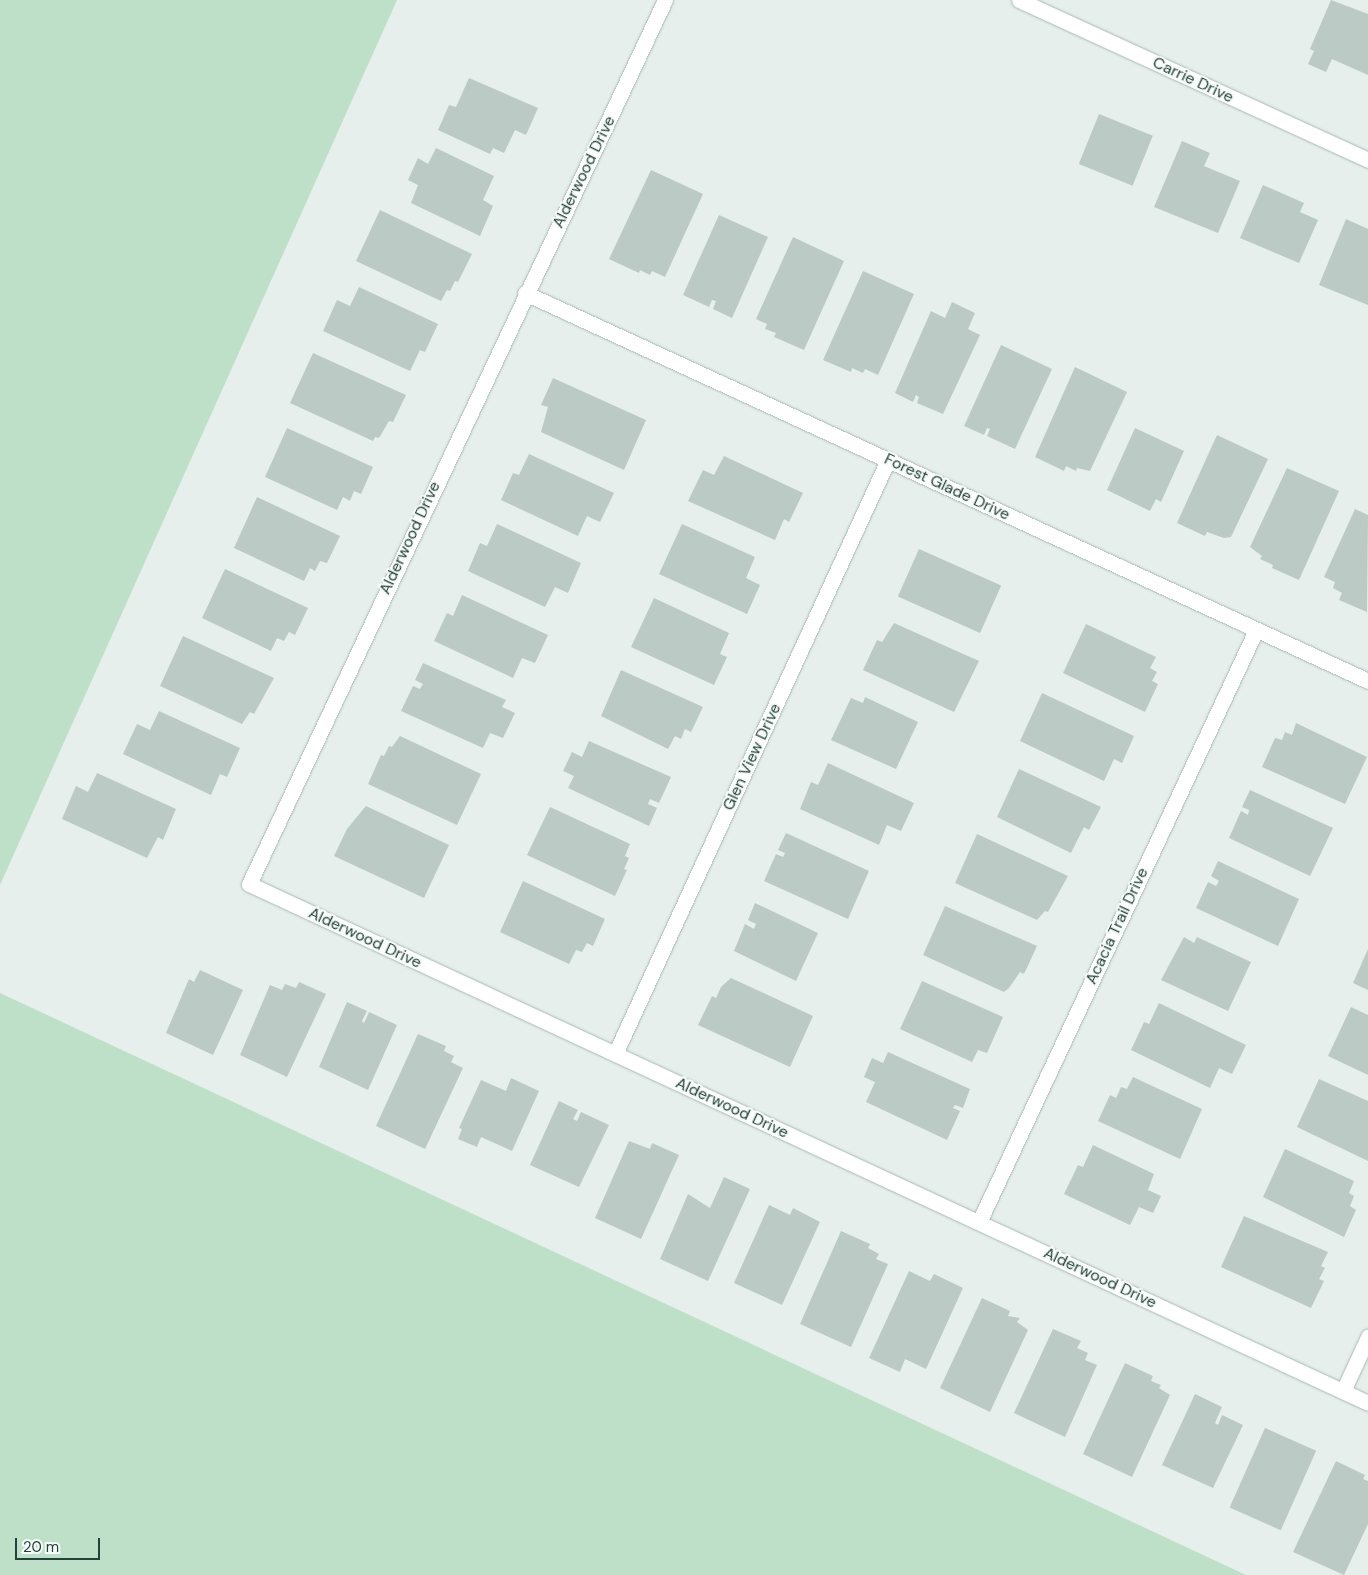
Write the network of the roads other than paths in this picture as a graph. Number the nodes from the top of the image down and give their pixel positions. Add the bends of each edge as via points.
1 (665, 0) edge
2 (1019, 0) edge
3 (1368, 160) edge
4 (525, 293) junction
5 (888, 460) junction
6 (1256, 630) junction
7 (1368, 681) edge
8 (615, 1054) junction
9 (979, 1222) junction
10 (1368, 1337) edge
11 (1343, 1391) junction
12 (1368, 1403) edge

1 - 4 street, Alderwood Drive
2 - 3 street, Carrie Drive
4 - 5 street, Forest Glade Drive
4 - 8 street, Alderwood Drive via 248,884
5 - 6 street, Forest Glade Drive
5 - 8 street, Glen View Drive
6 - 7 street, Forest Glade Drive
6 - 9 street, Acacia Trail Drive
8 - 9 street, Alderwood Drive
9 - 11 street, Alderwood Drive
10 - 11 street
11 - 12 street, Alderwood Drive

